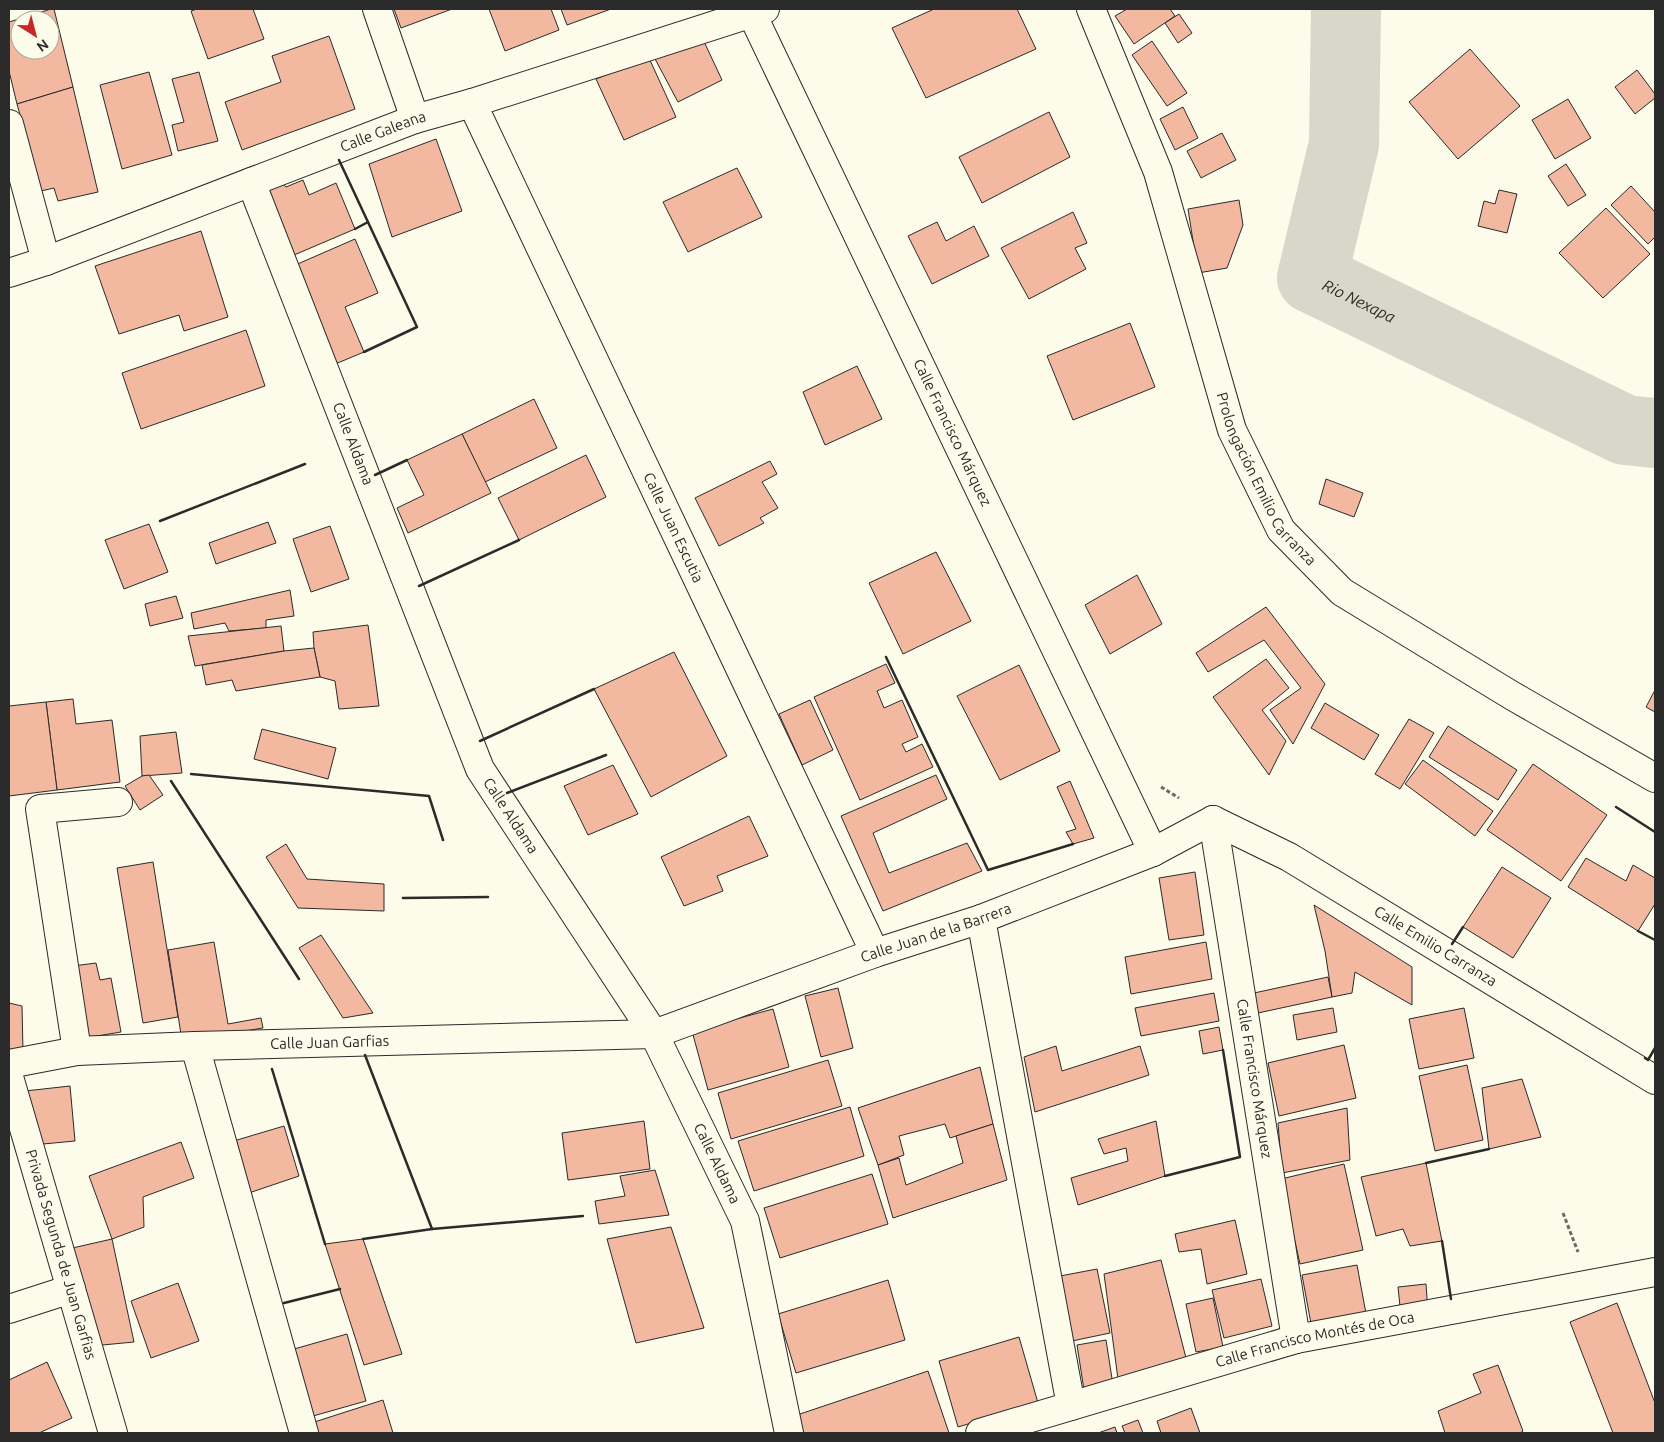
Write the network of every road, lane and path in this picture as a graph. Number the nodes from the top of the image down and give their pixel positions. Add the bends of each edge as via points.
1 (377, 9) edge
2 (1090, 9) edge
3 (759, 11) edge
4 (472, 103) junction
5 (415, 119) junction
6 (9, 124) edge
7 (251, 182) junction
8 (46, 261) junction
9 (9, 273) edge
10 (1655, 778) edge
11 (118, 802) dead end
12 (1213, 820) junction
13 (1153, 852) junction
14 (981, 919) junction
15 (875, 953) junction
16 (654, 1034) junction
17 (195, 1046) junction
18 (77, 1050) junction
19 (9, 1064) edge
20 (9, 1077) edge
21 (1655, 1080) edge
22 (1563, 1213) dead end
23 (1655, 1272) edge
24 (1591, 1284) junction
25 (71, 1289) junction
26 (9, 1309) edge
27 (1296, 1339) junction
28 (1071, 1406) junction
29 (113, 1433) edge
30 (304, 1433) edge
31 (789, 1433) edge
32 (980, 1433) edge

1 - 5 street
2 - 10 street, Prolongación Emilio Carranza via 1158,172 1232,430 1281,530 1342,592
3 - 4 street, Calle Galeana
3 - 13 street, Calle Francisco Márquez
4 - 5 street, Calle Galeana
4 - 15 street, Calle Juan Escutia
5 - 7 street, Calle Galeana
6 - 8 street
7 - 8 street, Calle Galeana
7 - 16 street, Calle Aldama via 480,769
8 - 9 street, Calle Galeana
11 - 18 street via 40,809
12 - 13 street, Calle Juan de la Barrera
12 - 21 street, Calle Emilio Carranza via 1289,857
12 - 27 street, Calle Francisco Márquez
13 - 14 street, Calle Juan de la Barrera
14 - 15 street, Calle Juan de la Barrera
14 - 28 street
15 - 16 street, Calle Juan de la Barrera
16 - 17 street, Calle Juan Garfias
16 - 31 street, Calle Aldama via 746,1221
17 - 18 street, Calle Juan Garfias
17 - 30 street
18 - 19 street, Calle Juan Garfias
20 - 25 street, Privada Segunda de Juan Garfias
22 - 24 path
23 - 24 street, Calle Francisco Montés de Oca
24 - 27 street, Calle Francisco Montés de Oca
25 - 26 street
25 - 29 street, Privada Segunda de Juan Garfias
27 - 28 street, Calle Francisco Montés de Oca
28 - 32 street, Calle Francisco Montés de Oca

